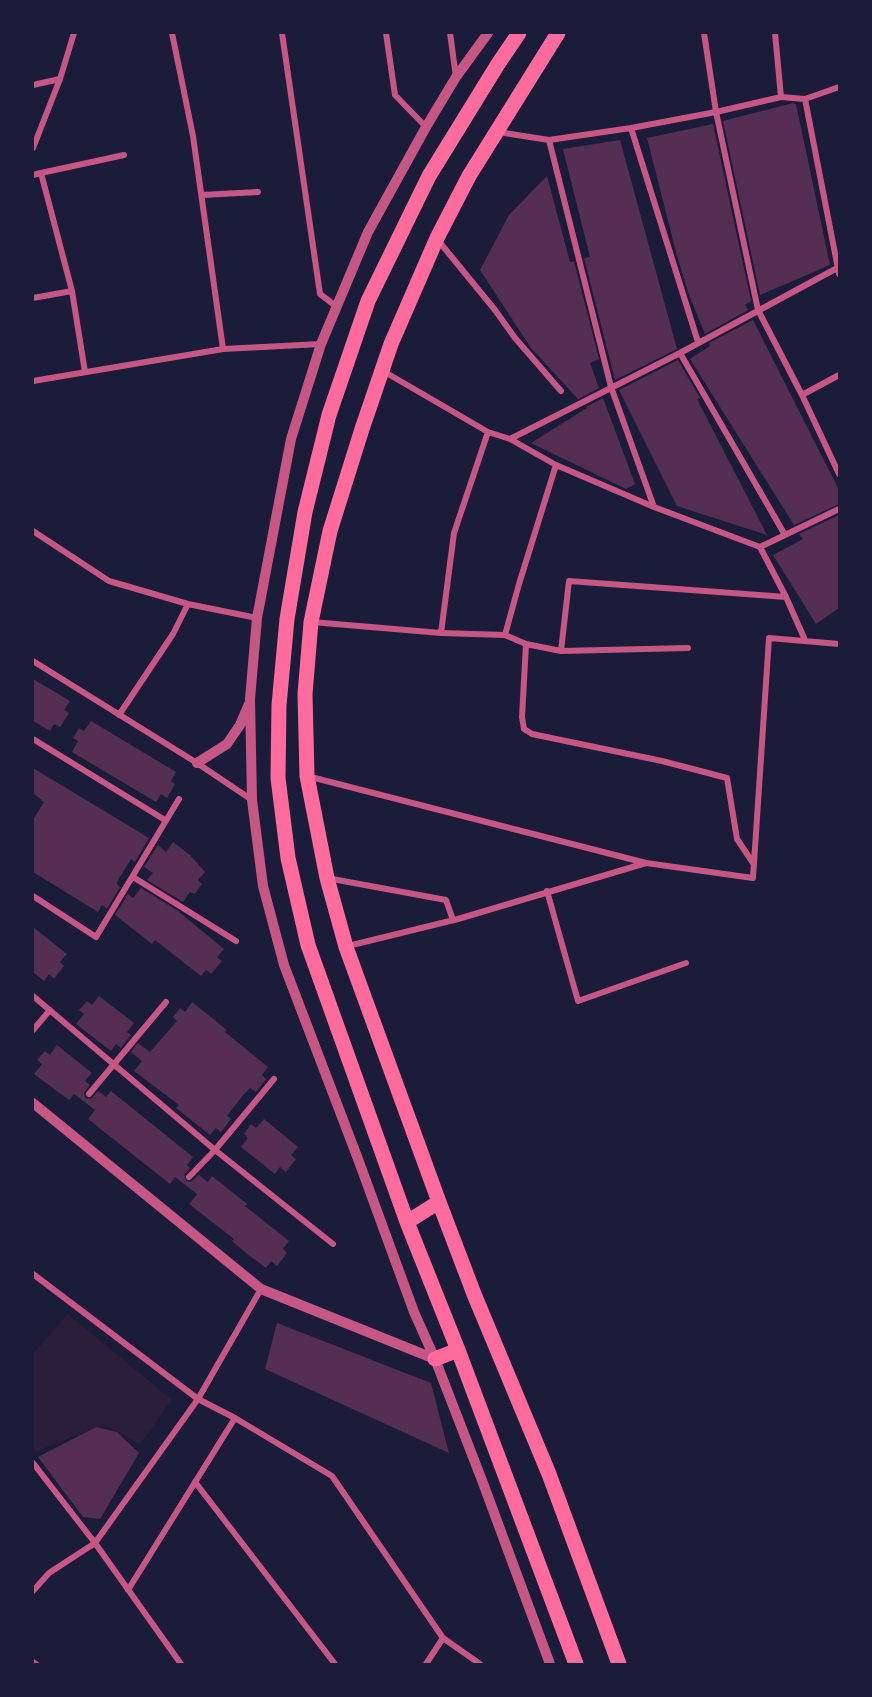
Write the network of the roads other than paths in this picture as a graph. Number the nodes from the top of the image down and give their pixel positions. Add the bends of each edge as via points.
1 (74, 33) edge
2 (172, 33) edge
3 (282, 33) edge
4 (386, 33) edge
5 (450, 33) edge
6 (488, 33) edge
7 (519, 33) edge
8 (558, 33) edge
9 (704, 33) edge
10 (775, 33) edge
11 (456, 77) junction
12 (60, 79) junction
13 (33, 85) edge
14 (839, 87) edge
15 (781, 97) junction
16 (805, 99) junction
17 (716, 112) junction
18 (426, 127) junction
19 (631, 128) junction
20 (496, 132) junction
21 (549, 140) junction
22 (33, 148) edge
23 (124, 155) dead end
24 (41, 173) junction
25 (33, 175) edge
26 (258, 192) dead end
27 (202, 195) junction
28 (436, 238) junction
29 (838, 270) edge
30 (72, 291) junction
31 (33, 298) edge
32 (337, 307) junction
33 (758, 310) junction
34 (698, 342) junction
35 (321, 344) junction
36 (224, 349) junction
37 (680, 353) junction
38 (383, 371) junction
39 (85, 372) junction
40 (839, 375) edge
41 (33, 381) edge
42 (611, 387) junction
43 (561, 391) dead end
44 (802, 395) junction
45 (488, 432) junction
46 (510, 438) junction
47 (556, 465) junction
48 (839, 474) edge
49 (654, 507) junction
50 (839, 509) edge
51 (33, 531) edge
52 (785, 536) junction
53 (760, 547) junction
54 (786, 597) junction
55 (188, 604) junction
56 (257, 618) junction
57 (311, 622) junction
58 (441, 633) junction
59 (505, 635) junction
60 (805, 640) junction
61 (526, 644) junction
62 (839, 644) edge
63 (688, 648) dead end
64 (561, 651) junction
65 (33, 661) edge
66 (250, 699) junction
67 (119, 715) junction
68 (33, 740) edge
69 (197, 762) junction
70 (307, 776) junction
71 (179, 799) dead end
72 (252, 800) junction
73 (165, 820) junction
74 (646, 863) junction
75 (754, 864) junction
76 (133, 877) junction
77 (327, 878) junction
78 (547, 891) junction
79 (33, 896) edge
80 (453, 921) junction
81 (236, 941) dead end
82 (346, 947) junction
83 (686, 963) dead end
84 (33, 996) edge
85 (166, 1002) dead end
86 (50, 1010) junction
87 (33, 1030) edge
88 (115, 1064) junction
89 (274, 1078) dead end
90 (89, 1094) dead end
91 (33, 1103) edge
92 (215, 1150) junction
93 (189, 1177) dead end
94 (439, 1202) junction
95 (407, 1222) junction
96 (333, 1244) dead end
97 (33, 1274) edge
98 (261, 1289) junction
99 (458, 1350) junction
100 (435, 1359) junction
101 (198, 1399) junction
102 (235, 1418) junction
103 (33, 1463) edge
104 (195, 1482) junction
105 (96, 1544) junction
106 (128, 1590) junction
107 (33, 1591) edge
108 (443, 1638) junction
109 (181, 1664) edge
110 (335, 1664) edge
111 (426, 1664) edge
112 (480, 1664) edge
113 (550, 1664) edge
114 (576, 1664) edge
115 (620, 1664) edge

1 - 12 street
2 - 27 street
3 - 32 street via 320,294
4 - 18 street via 395,94
5 - 11 street
6 - 11 street
7 - 95 main road via 429,176 368,301 329,415 305,512 286,630 278,778 288,858 308,945
8 - 20 main road
9 - 17 street
10 - 15 street
11 - 18 street
12 - 13 street
12 - 22 street
14 - 16 street
15 - 16 street
15 - 17 street
16 - 29 street
17 - 19 street
17 - 33 street
18 - 32 street via 368,232
19 - 21 street
19 - 34 street
20 - 21 street
20 - 28 main road
21 - 42 street
23 - 24 street
24 - 25 street
24 - 30 street
26 - 27 street
27 - 36 street
28 - 38 main road
28 - 43 street via 514,339
29 - 33 street
30 - 31 street
30 - 39 street
32 - 35 street
33 - 34 street
33 - 44 street
34 - 37 street
35 - 36 street
35 - 56 street via 291,439
36 - 39 street
37 - 42 street
37 - 52 street
38 - 45 street
38 - 57 main road via 330,531
39 - 41 street
40 - 44 street
42 - 46 street
42 - 49 street
44 - 48 street
45 - 46 street
45 - 58 street via 454,533
46 - 47 street
47 - 49 street
47 - 59 street
49 - 53 street
50 - 52 street
51 - 55 street via 110,581
52 - 53 street
53 - 54 street
54 - 60 street
54 - 64 street via 569,581
55 - 56 street
55 - 67 street via 173,634
56 - 66 street
57 - 58 street
57 - 70 main road via 305,694
58 - 59 street
59 - 61 street
60 - 62 street
60 - 75 street via 769,638
61 - 64 street
61 - 75 street via 524,729 727,778 737,840
63 - 64 street
65 - 67 street
66 - 69 street via 227,744
66 - 72 street
67 - 69 street
68 - 73 street
69 - 72 street
70 - 74 street
70 - 77 main road
71 - 73 street
72 - 100 street via 263,886 284,965
73 - 76 street
74 - 75 street via 753,878
74 - 78 street
76 - 79 street via 96,937
76 - 81 street
77 - 80 street via 446,900
77 - 82 main road
78 - 80 street
78 - 83 street via 579,1001
80 - 82 street
82 - 94 main road
84 - 86 street
85 - 88 street
86 - 87 street
86 - 88 street
88 - 90 street
88 - 92 street
89 - 92 street
91 - 98 street
92 - 93 street
92 - 96 street
94 - 95 main road
94 - 115 main road via 549,1474
95 - 99 main road
97 - 101 street
98 - 100 street
98 - 101 street
99 - 100 main road
99 - 114 main road
100 - 113 street
101 - 102 street
101 - 105 street
102 - 104 street
102 - 108 street via 332,1476
103 - 105 street
104 - 106 street
104 - 110 street
105 - 106 street
105 - 107 street via 49,1573
106 - 109 street
108 - 111 street
108 - 112 street

